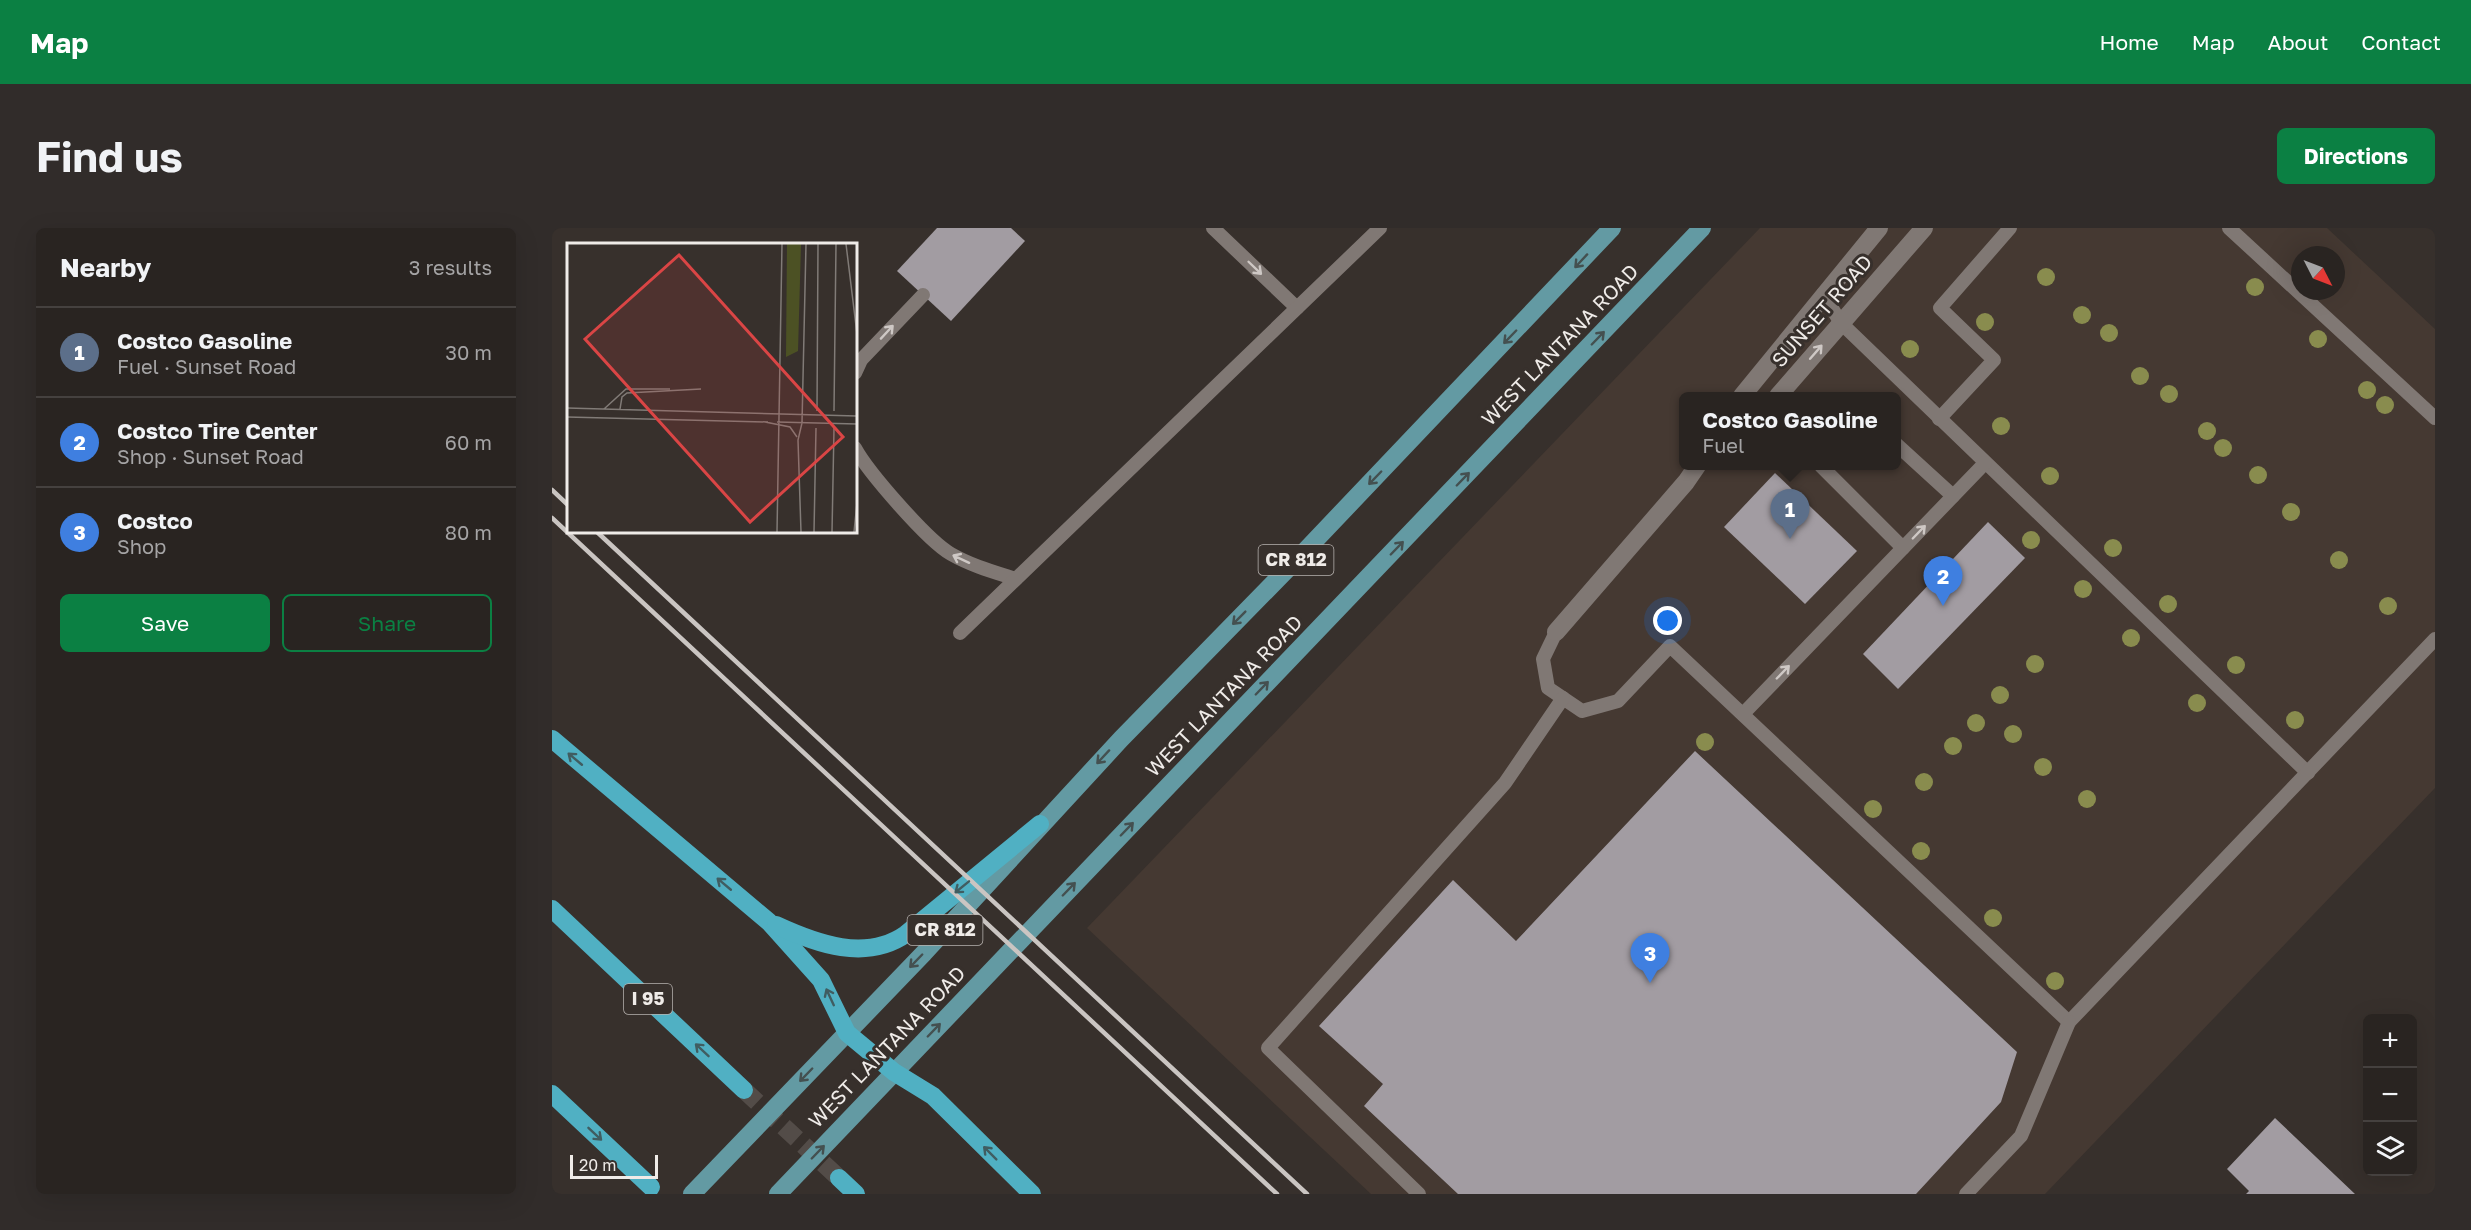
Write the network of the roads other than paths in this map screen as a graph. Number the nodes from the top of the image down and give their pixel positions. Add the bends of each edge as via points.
1 (1214, 228) edge
2 (1380, 228) edge
3 (1612, 228) edge
4 (1702, 228) edge
5 (1879, 228) edge
6 (1924, 228) edge
7 (2010, 228) edge
8 (2229, 228) edge
9 (1823, 294) junction
10 (923, 295) dead end
11 (1297, 308) junction
12 (1841, 323) junction
13 (856, 371) edge
14 (1745, 392) edge
15 (1781, 392) edge
16 (2435, 418) edge
17 (1939, 419) junction
18 (1901, 449) edge
19 (856, 450) edge
20 (1985, 463) junction
21 (1694, 470) edge
22 (1699, 470) edge
23 (1826, 470) edge
24 (1686, 482) junction
25 (1953, 496) junction
26 (1903, 548) junction
27 (1016, 579) junction
28 (1556, 632) joint
29 (960, 633) dead end
30 (2435, 639) edge
31 (1563, 698) junction
32 (1743, 714) junction
33 (552, 739) edge
34 (2308, 773) junction
35 (1040, 824) junction
36 (552, 909) edge
37 (769, 922) junction
38 (2069, 1022) junction
39 (847, 1033) junction
40 (894, 1072) junction
41 (744, 1090) tunnel mouth
42 (552, 1094) edge
43 (839, 1178) tunnel mouth
44 (651, 1187) dead end
45 (692, 1194) edge
46 (777, 1194) edge
47 (856, 1194) edge
48 (1032, 1194) edge
49 (1419, 1194) edge
50 (1966, 1194) edge

1 -> 11 lane
2 - 11 lane
3 -> 35 main road, WEST LANTANA ROAD / CR 812
40 -> 4 main road, WEST LANTANA ROAD / CR 812
5 - 9 street, SUNSET ROAD
6 - 12 street, SUNSET ROAD
7 - 17 lane via 1940,308 1994,360
8 - 16 lane
9 - 12 lane
9 - 14 street, SUNSET ROAD
13 -> 10 lane via 861,360
11 - 27 lane
15 -> 12 street, SUNSET ROAD
12 - 17 lane
17 - 20 lane
18 - 25 lane
27 -> 19 lane via 949,553 926,533 863,463
20 - 25 lane
20 - 34 lane
21 - 24 street
22 - 24 street
23 - 26 lane
24 - 28 street
26 -> 25 lane
32 -> 26 lane
27 - 29 lane
28 - 31 lane via 1543,659 1548,688
30 - 34 lane
31 - 32 lane via 1582,711 1618,700 1670,646
31 - 49 lane via 1505,783 1268,1048
32 - 38 lane
37 -> 33 highway
34 - 38 lane
35 -> 37 highway via 906,934 884,946 836,946
35 -> 39 main road, WEST LANTANA ROAD / CR 812
41 -> 36 highway, I 95
39 -> 37 highway via 821,980
38 - 50 lane via 2021,1136
39 - 40 highway
39 -> 45 main road, WEST LANTANA ROAD / CR 812
46 -> 40 main road, WEST LANTANA ROAD / CR 812
48 -> 40 highway via 933,1096
42 -> 44 highway
43 - 47 highway

